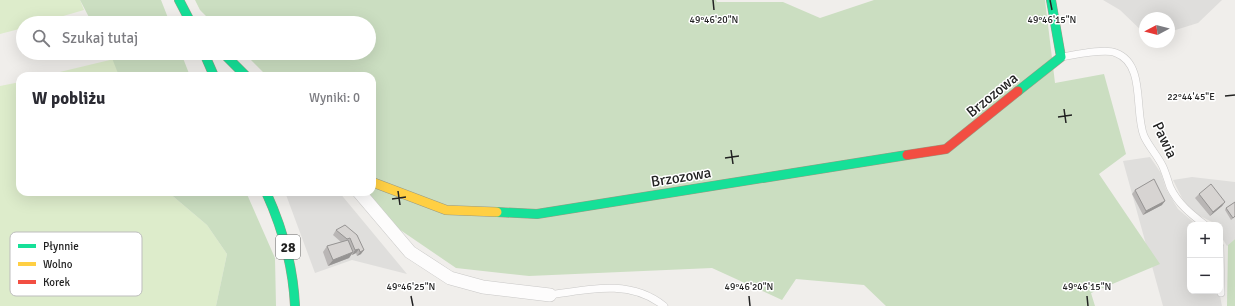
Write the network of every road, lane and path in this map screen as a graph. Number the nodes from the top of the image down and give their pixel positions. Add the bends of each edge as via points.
1 (179, 0) edge
2 (1051, 0) edge
3 (187, 16) edge
4 (1061, 57) junction
5 (207, 60) edge
6 (230, 60) edge
7 (212, 72) edge
8 (242, 72) edge
9 (376, 184) edge
10 (268, 196) edge
11 (362, 196) edge
12 (1201, 222) edge
13 (550, 295) joint
14 (295, 306) edge
15 (664, 306) edge

1 - 3 street
2 - 4 street
4 - 9 street, Brzozowa via 946,149 537,214 446,210
4 - 12 lane, Pawia via 1092,52 1116,52 1126,60 1136,78 1144,135 1163,167 1179,202
5 - 7 street
6 - 8 street
10 - 14 street, 28 via 288,246
11 - 13 street via 410,252 450,278 483,287
13 - 15 lane via 607,288 628,289

